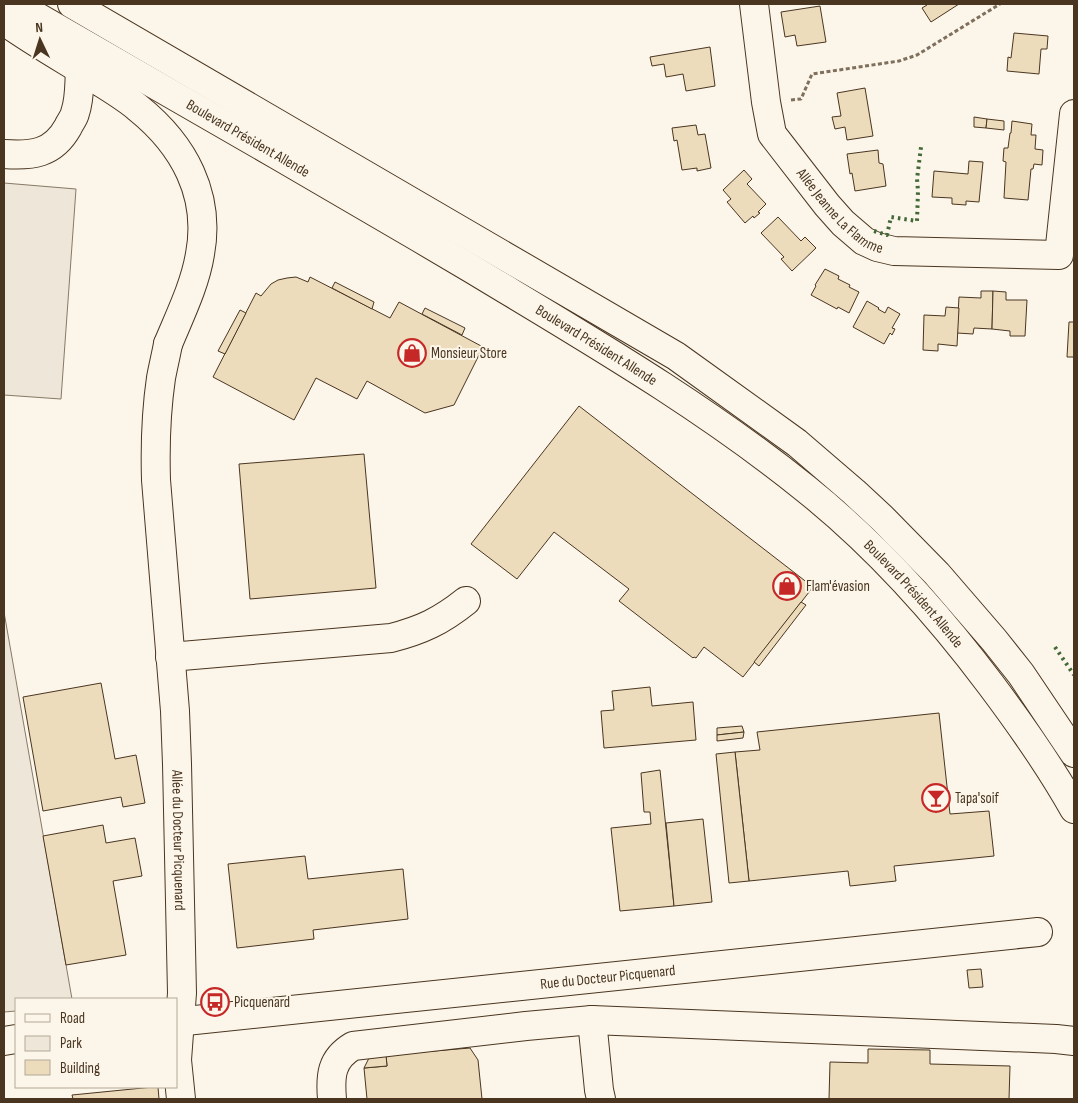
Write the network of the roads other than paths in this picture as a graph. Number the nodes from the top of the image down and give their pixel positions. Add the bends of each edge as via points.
1 (15, 4) edge
2 (72, 4) edge
3 (754, 4) edge
4 (4, 21) edge
5 (80, 70) junction
6 (1074, 114) edge
7 (4, 154) edge
8 (1067, 256) edge
9 (466, 601) dead end
10 (170, 657) junction
11 (1074, 753) edge
12 (1074, 809) edge
13 (1038, 932) dead end
14 (592, 1020) junction
15 (178, 1022) edge
16 (1074, 1041) edge
17 (178, 1070) edge
18 (181, 1099) edge
19 (332, 1099) edge
20 (601, 1099) edge

1 - 12 main road, Boulevard Président Allende via 432,245 628,363 781,469 862,539 934,613 1029,737
2 - 11 main road, Boulevard Président Allende via 676,356 797,443 882,518 961,601 1021,674
3 - 8 main road, Allée Jeanne La Flamme via 772,134 843,223 864,240 894,251
4 - 5 main road, Allée du Docteur Picquenard
5 - 7 main road via 75,114 63,135 52,146 37,152
5 - 10 main road, Allée du Docteur Picquenard via 138,107 165,132 185,163 200,199 200,255 168,344 158,405 156,480
6 - 8 main road, Allée Jeanne La Flamme
9 - 10 main road via 427,626 391,638
10 - 15 main road, Allée du Docteur Picquenard via 177,764 182,993
13 - 15 main road, Rue du Docteur Picquenard
14 - 16 main road
14 - 19 main road via 353,1046 338,1057 331,1084
14 - 20 main road
17 - 18 main road, Allée du Docteur Picquenard

